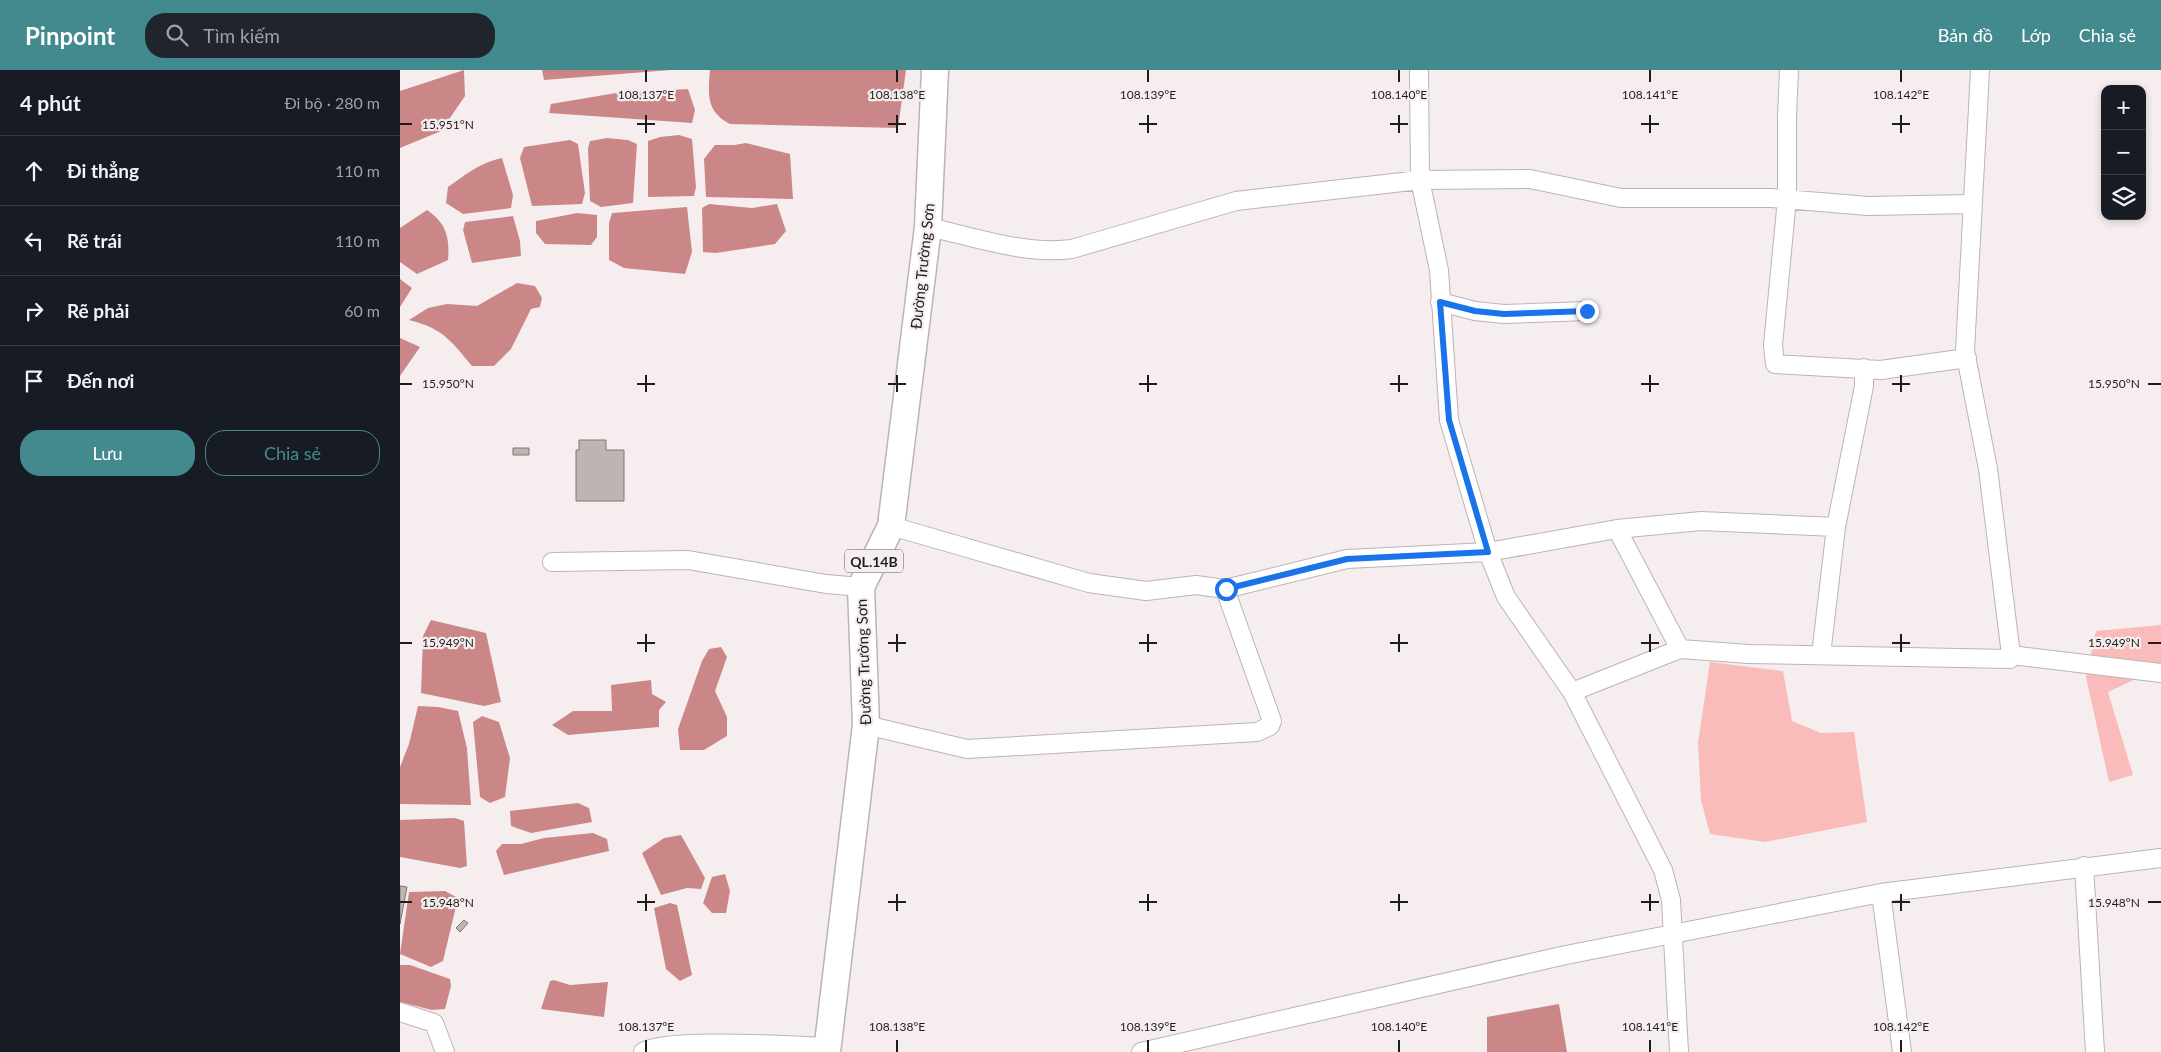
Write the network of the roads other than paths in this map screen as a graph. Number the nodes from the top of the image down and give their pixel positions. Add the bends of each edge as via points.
1 (935, 70) edge
2 (1419, 70) edge
3 (1789, 70) edge
4 (1980, 70) edge
5 (1420, 180) junction
6 (1787, 199) junction
7 (1973, 204) junction
8 (928, 227) junction
9 (1440, 302) junction
10 (1587, 311) dead end
11 (1967, 358) junction
12 (1864, 368) junction
13 (891, 526) junction
14 (1836, 526) junction
15 (1617, 529) junction
16 (1488, 552) junction
17 (552, 562) dead end
18 (860, 587) junction
19 (1226, 589) junction
20 (1680, 649) junction
21 (1821, 655) junction
22 (2011, 655) junction
23 (2161, 673) edge
24 (1572, 692) junction
25 (866, 725) junction
26 (2161, 858) edge
27 (2084, 866) junction
28 (1880, 893) junction
29 (1673, 934) junction
30 (400, 1012) edge
31 (827, 1050) edge
32 (445, 1052) edge
33 (643, 1052) edge
34 (1143, 1052) edge
35 (1679, 1052) edge
36 (1902, 1052) edge
37 (2095, 1052) edge

1 - 8 highway, Đường Trường Sơn / QL.14B
2 - 5 street
3 - 6 street
4 - 7 street
5 - 6 street via 1530,179 1620,198
5 - 8 street via 1236,201 1072,249 1051,252
5 - 9 street via 1439,270
6 - 7 street via 1868,206
6 - 12 street via 1773,345 1775,364
7 - 11 street
8 - 13 highway, Đường Trường Sơn / QL.14B
9 - 10 street via 1504,314
9 - 16 street via 1449,420
11 - 12 street via 1881,370
11 - 22 street via 1988,469
12 - 14 street via 1864,386
13 - 18 highway, Đường Trường Sơn / QL.14B
13 - 19 street via 1089,583 1146,591 1196,586
14 - 15 street via 1701,521
14 - 21 street
15 - 16 street
15 - 20 street
16 - 19 street via 1347,559
16 - 24 street via 1506,597
17 - 18 street via 688,560
18 - 25 highway, Đường Trường Sơn / QL.14B
19 - 25 street via 1272,721 1265,729 967,749
20 - 21 street
20 - 24 street
21 - 22 street via 2010,659
22 - 23 street
24 - 29 street via 1663,870 1671,900
25 - 31 highway, Đường Trường Sơn / QL.14B
26 - 27 street
27 - 28 street
27 - 37 street
28 - 29 street
28 - 36 street
29 - 34 street
29 - 35 street
30 - 32 street via 434,1023
31 - 33 street via 733,1043 674,1045

